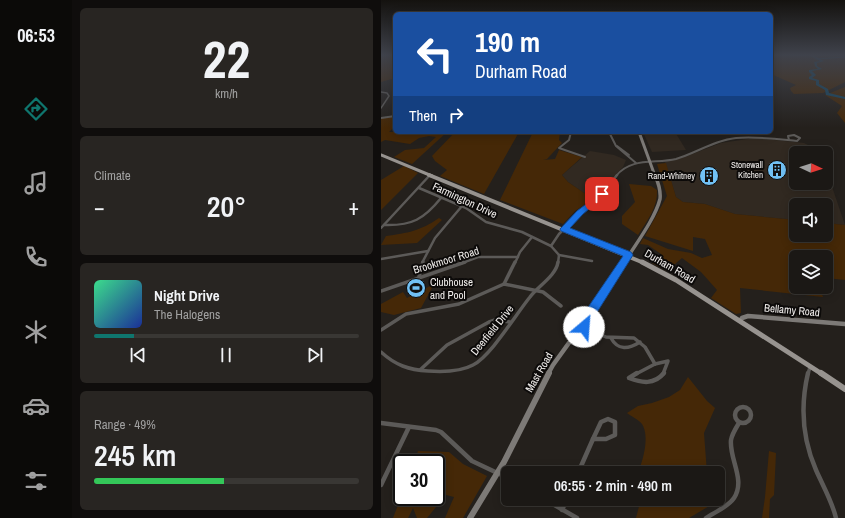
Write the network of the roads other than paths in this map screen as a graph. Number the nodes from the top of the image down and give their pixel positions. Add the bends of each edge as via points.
1 (381, 91) edge
2 (381, 108) edge
3 (393, 116) edge
4 (381, 118) edge
5 (570, 134) edge
6 (610, 134) edge
7 (640, 134) edge
8 (789, 140) junction
9 (381, 155) edge
10 (585, 157) dead end
11 (651, 162) junction
12 (636, 163) junction
13 (431, 175) junction
14 (419, 188) junction
15 (441, 198) junction
16 (462, 206) junction
17 (384, 225) junction
18 (381, 228) edge
19 (564, 229) junction
20 (532, 237) junction
21 (551, 246) junction
22 (428, 251) junction
23 (559, 255) junction
24 (628, 255) junction
25 (518, 256) junction
26 (381, 259) edge
27 (592, 261) dead end
28 (419, 277) junction
29 (504, 284) junction
30 (536, 290) junction
31 (381, 291) edge
32 (561, 306) dead end
33 (740, 321) junction
34 (510, 322) junction
35 (845, 324) edge
36 (582, 326) junction
37 (381, 330) edge
38 (611, 338) junction
39 (640, 342) junction
40 (381, 352) edge
41 (655, 364) junction
42 (810, 367) junction
43 (420, 370) junction
44 (845, 389) edge
45 (381, 423) edge
46 (739, 423) dead end
47 (409, 427) junction
48 (593, 439) junction
49 (581, 466) edge
50 (498, 472) junction
51 (501, 474) edge
52 (381, 485) edge
53 (555, 506) edge
54 (564, 506) edge
55 (562, 510) junction
56 (471, 518) edge
57 (577, 518) edge
58 (706, 518) edge
59 (836, 518) edge

1 - 2 street via 389,96
3 - 4 street
5 - 10 street via 569,140 559,148
6 - 12 street via 619,150
7 - 11 street, Mast Road
8 - 8 street via 797,141 800,138 790,135
8 - 11 street via 737,138 675,159
9 - 13 main road, Durham Road
11 - 12 street
11 - 24 street, Mast Road via 658,180 660,198 647,227
12 - 19 street via 622,169 599,198
13 - 14 street
13 - 19 main road, Durham Road
14 - 15 street, Farmington Drive
14 - 17 street
15 - 16 street, Farmington Drive
15 - 17 street via 430,212 418,220
16 - 20 street, Farmington Drive via 486,222
16 - 22 street via 441,229
17 - 18 street
19 - 21 street
19 - 24 main road, Durham Road
20 - 21 street, Farmington Drive
20 - 25 street
21 - 23 street
22 - 26 street
22 - 28 street
23 - 27 street
23 - 30 street, Deerfield Drive via 555,270
24 - 33 main road, Durham Road via 659,269
24 - 36 street, Mast Road
25 - 28 street, Brookmoor Road via 478,258
25 - 29 street
28 - 31 street, Brookmoor Road
29 - 30 street
29 - 37 street via 454,305 406,314
30 - 32 street via 550,296
30 - 34 street, Deerfield Drive
33 - 35 street, Bellamy Road via 744,316 753,316
33 - 42 main road, Durham Road
34 - 43 street via 489,322 447,345
34 - 43 street, Deerfield Drive via 477,363 458,370
36 - 38 street
36 - 50 street, Mast Road via 559,355 545,379
38 - 39 street via 631,337
38 - 39 street via 620,348 631,347
39 - 41 street
40 - 43 street, Deerfield Drive via 398,365
41 - 41 street via 635,374 629,378 645,382 656,380 664,375 668,361
42 - 44 main road, Durham Road
42 - 59 street via 802,410 803,427 812,459 832,502
45 - 47 street
46 - 58 street via 731,443 738,478 736,493 733,499
47 - 50 street via 441,432 472,461
47 - 52 street
48 - 48 street via 606,439 615,435 615,422 604,420 598,426
48 - 49 street
50 - 51 street
50 - 56 street, Mast Road
53 - 55 street
54 - 55 street
55 - 57 street

